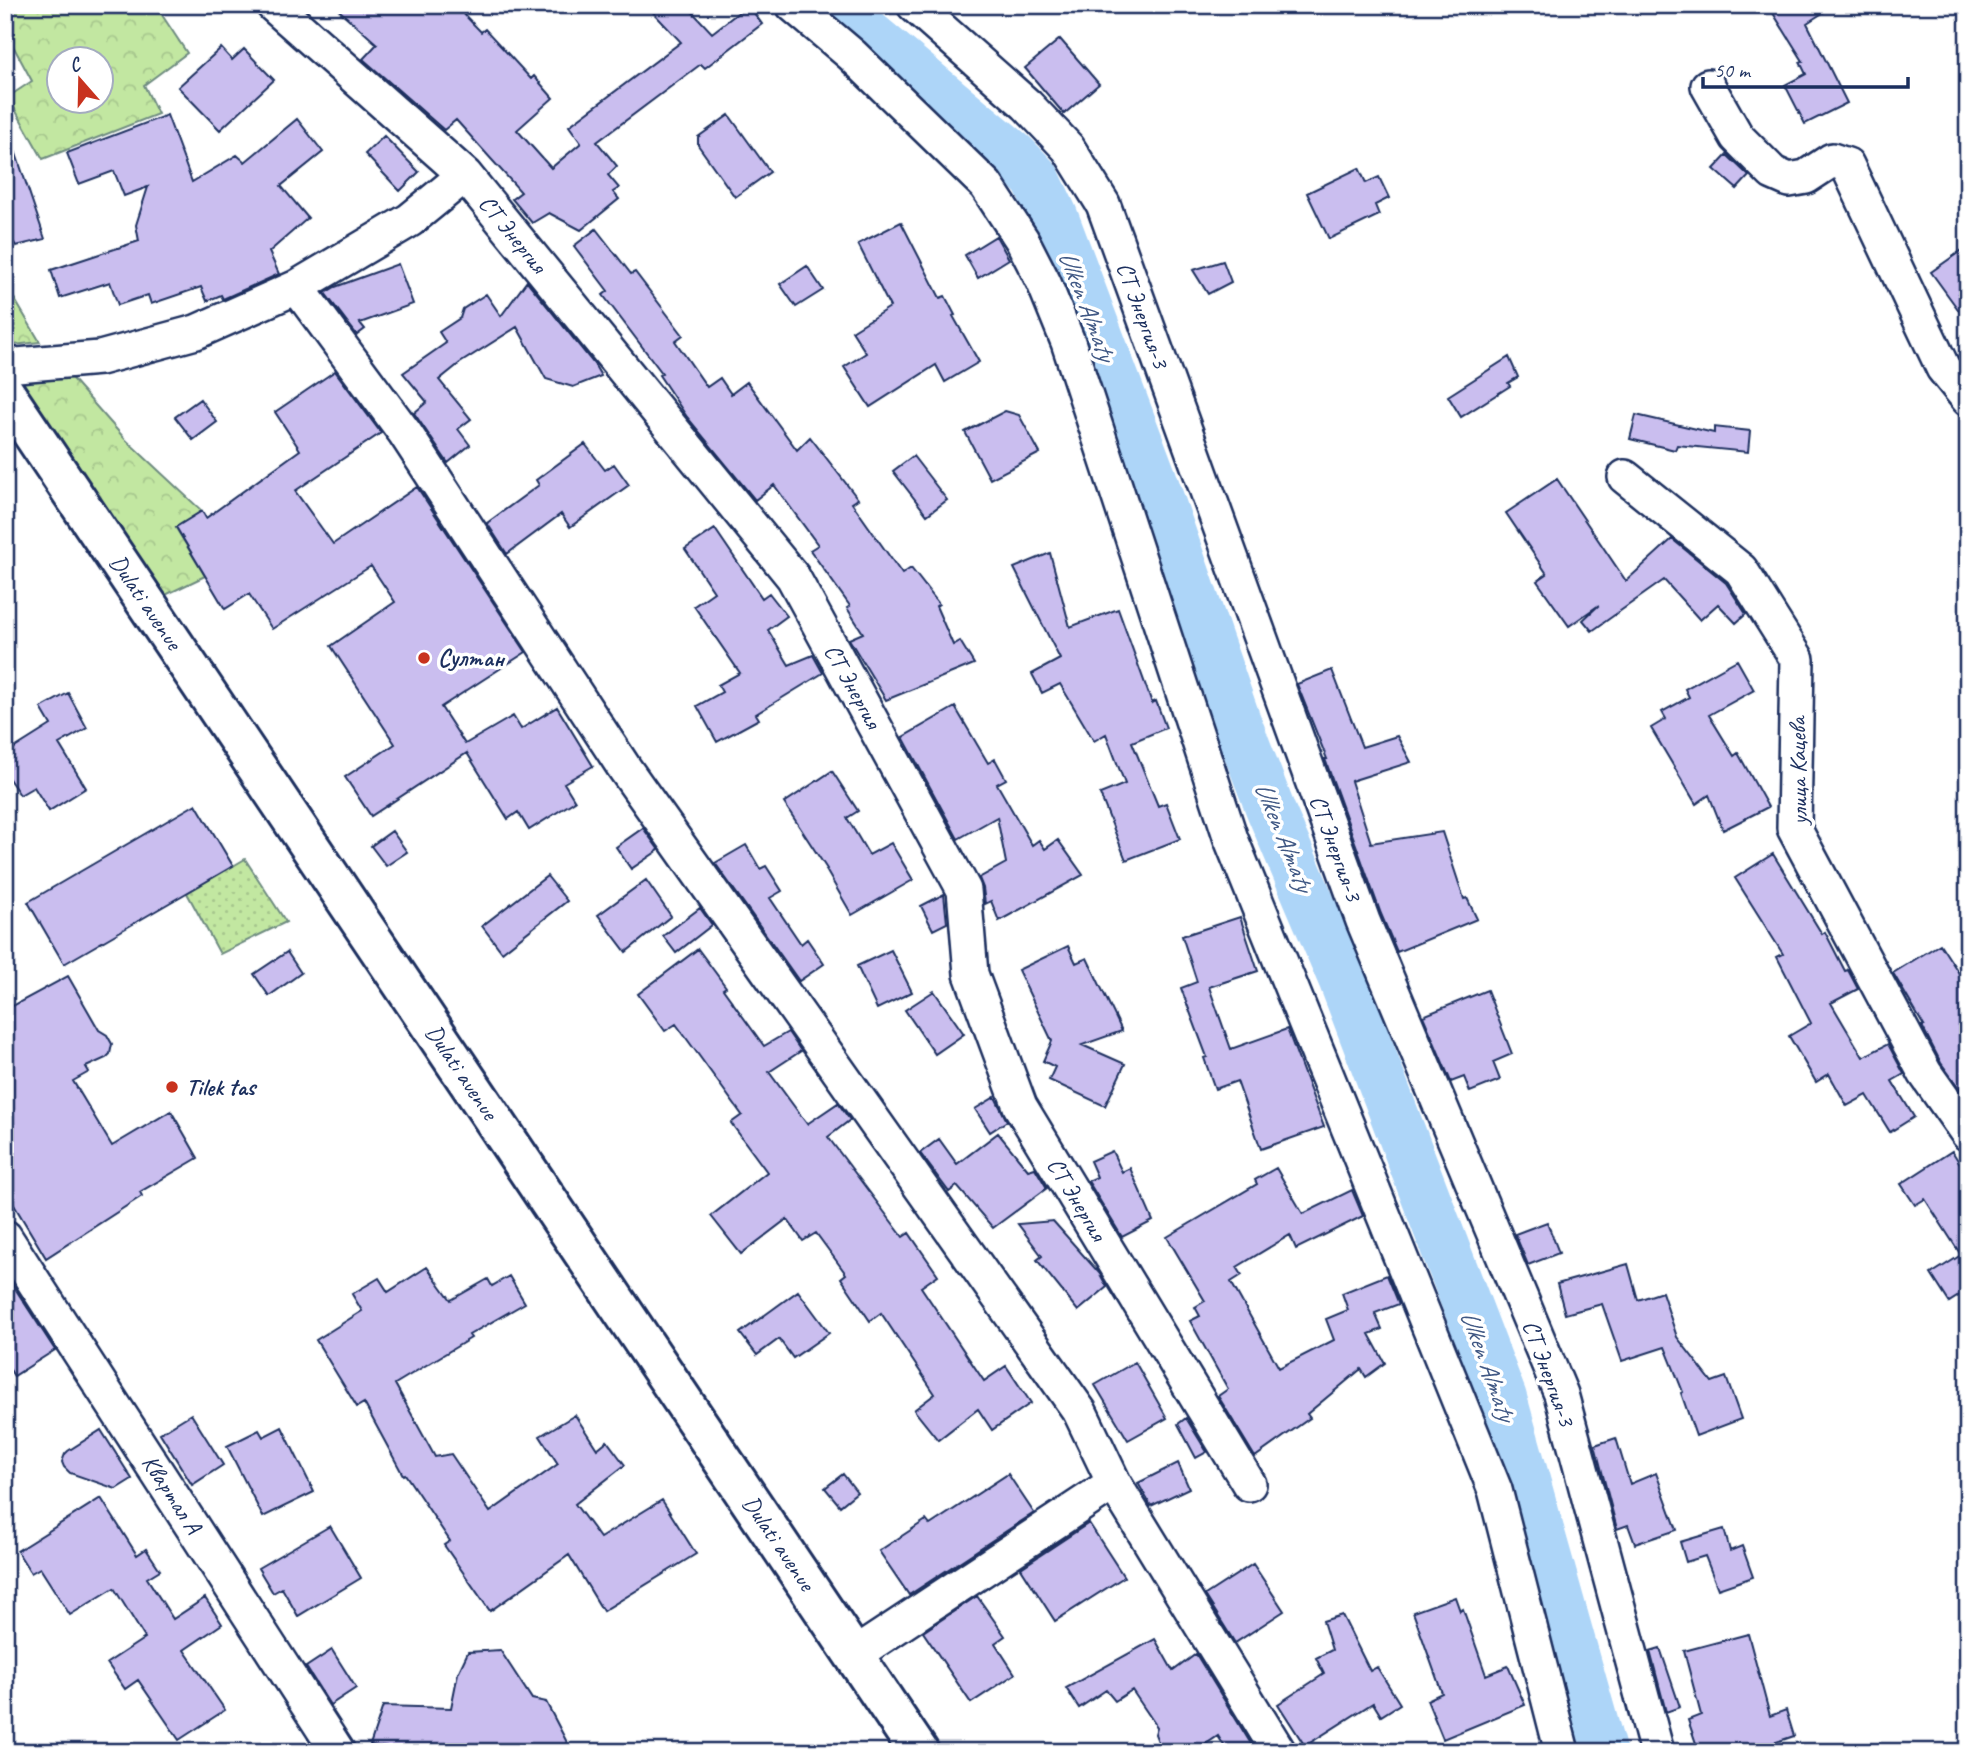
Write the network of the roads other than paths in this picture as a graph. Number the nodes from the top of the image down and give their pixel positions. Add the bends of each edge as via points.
1 (273, 5) edge
2 (793, 5) edge
3 (914, 5) edge
4 (1708, 86) dead end
5 (465, 175) junction
6 (296, 287) junction
7 (5, 366) edge
8 (5, 393) edge
9 (1968, 399) edge
10 (1625, 477) dead end
11 (1968, 1134) edge
12 (5, 1237) edge
13 (1114, 1483) junction
14 (1249, 1484) dead end
15 (854, 1655) junction
16 (338, 1752) edge
17 (919, 1752) edge
18 (1279, 1752) edge
19 (1562, 1752) edge
20 (1657, 1752) edge

1 - 5 street, СТ Энергия
2 - 19 street via 852,55 986,186 1044,283 1068,342 1231,839 1495,1490
3 - 20 street, СТ Энергия-3 via 1027,105 1068,148 1102,204 1363,921 1561,1394
4 - 9 street via 1737,137 1773,173 1788,180 1806,177 1832,160 1847,165 1943,368
5 - 6 street via 410,220
5 - 14 street, СТ Энергия via 793,577 964,890 971,974 1020,1106
6 - 7 street via 196,332 100,358
6 - 13 street via 405,433 625,769 1080,1412
8 - 15 main road, Dulati avenue
10 - 11 street, улица Кацева via 1741,570 1797,659 1794,828 1926,1073
12 - 16 street, Квартал А
13 - 15 street
13 - 18 street
15 - 17 main road, Dulati avenue

